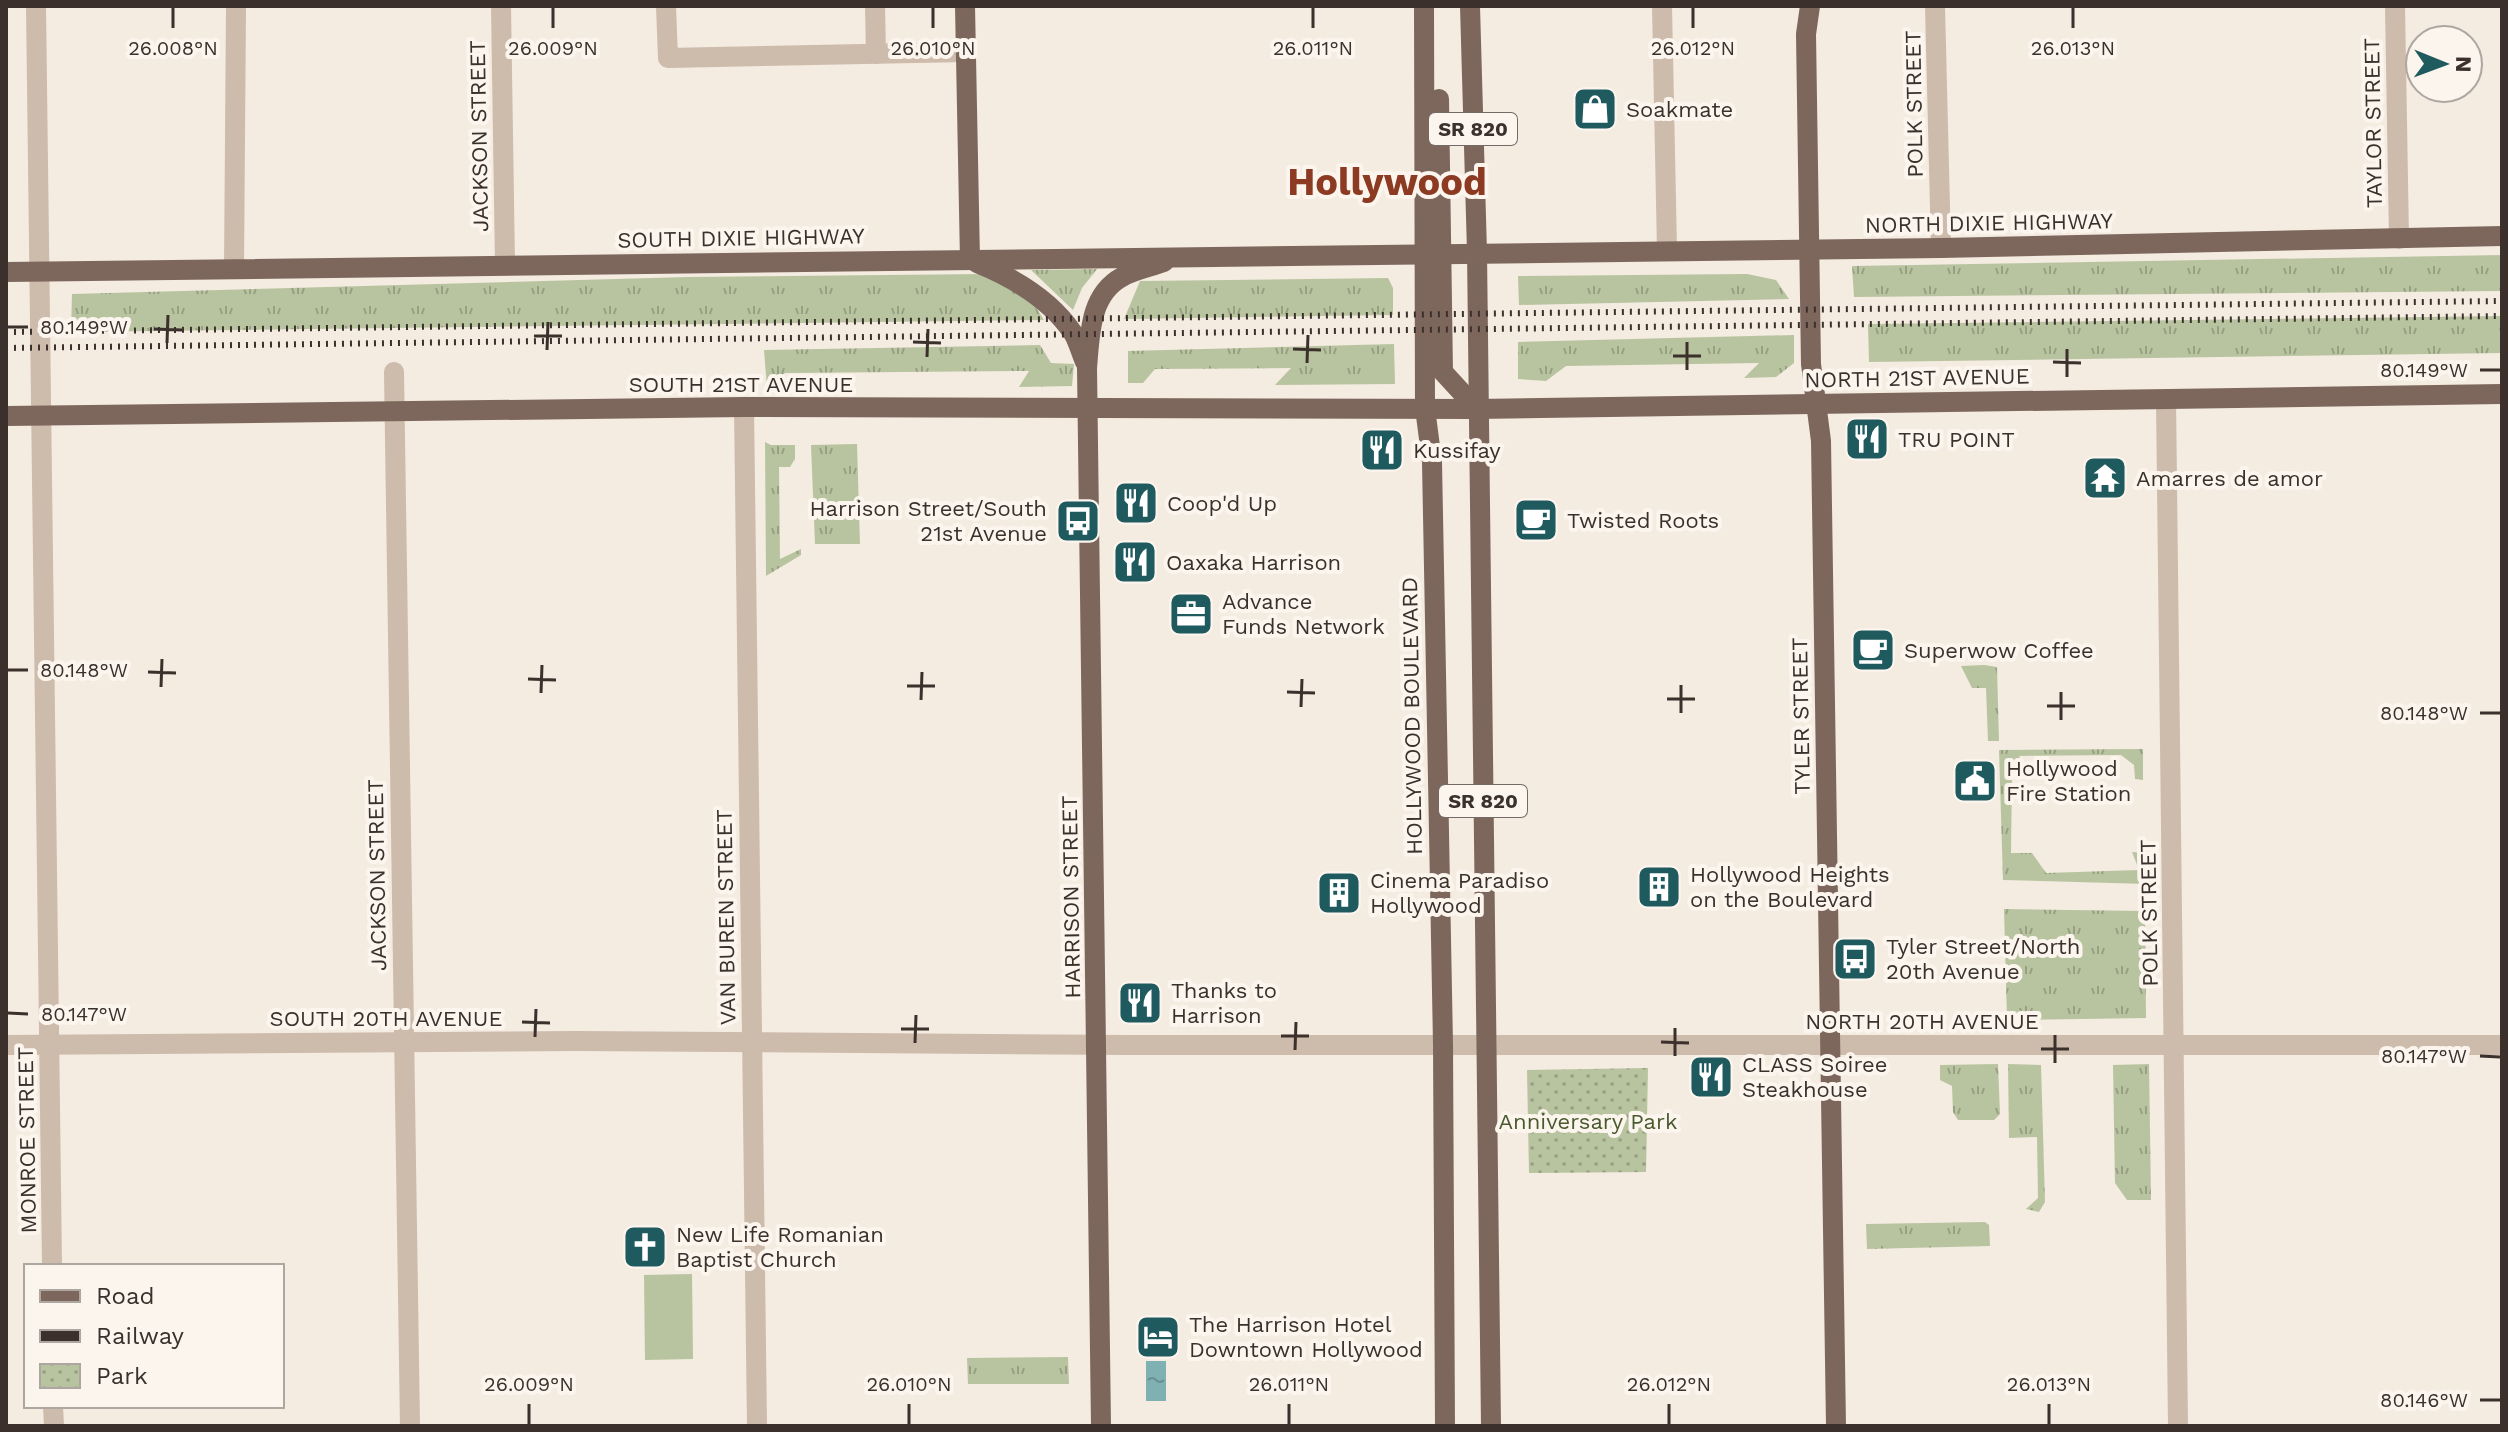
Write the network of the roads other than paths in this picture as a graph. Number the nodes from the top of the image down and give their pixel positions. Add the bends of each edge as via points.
1 (36, 6) edge
2 (236, 6) edge
3 (501, 6) edge
4 (666, 6) edge
5 (875, 6) edge
6 (965, 6) edge
7 (1470, 6) edge
8 (1662, 6) edge
9 (1810, 6) edge
10 (1935, 6) edge
11 (2395, 6) edge
12 (1424, 13) edge
13 (966, 52) junction
14 (876, 54) junction
15 (2502, 236) edge
16 (2399, 239) junction
17 (1941, 248) junction
18 (1810, 249) junction
19 (1667, 250) junction
20 (1477, 252) junction
21 (1433, 253) junction
22 (1183, 256) junction
23 (970, 260) junction
24 (505, 265) junction
25 (234, 269) junction
26 (40, 271) junction
27 (6, 272) edge
28 (1087, 368) junction
29 (394, 372) dead end
30 (2502, 394) edge
31 (2166, 399) junction
32 (1816, 404) junction
33 (1088, 406) junction
34 (744, 407) junction
35 (1425, 408) junction
36 (1477, 409) junction
37 (394, 411) junction
38 (41, 415) junction
39 (6, 416) edge
40 (403, 1042) junction
41 (752, 1043) junction
42 (50, 1044) junction
43 (1098, 1044) junction
44 (1443, 1044) junction
45 (1831, 1044) junction
46 (6, 1045) edge
47 (1486, 1045) junction
48 (2502, 1045) edge
49 (2174, 1046) junction
50 (52, 1264) edge
51 (410, 1426) edge
52 (757, 1426) edge
53 (1101, 1426) edge
54 (1445, 1426) edge
55 (1491, 1426) edge
56 (1836, 1426) edge
57 (2178, 1426) edge

1 - 26 street, MONROE STREET
2 - 25 street
3 - 24 street, JACKSON STREET
4 - 14 street via 668,58
5 - 14 street
6 - 13 main road
7 - 20 main road, SR 820
8 - 19 street
9 - 18 main road, TYLER STREET
10 - 17 street, POLK STREET
11 - 16 street, TAYLOR STREET
12 - 21 main road, HOLLYWOOD BOULEVARD / SR 820
13 - 14 street
13 - 23 main road
15 - 16 main road, NORTH DIXIE HIGHWAY
16 - 17 main road, NORTH DIXIE HIGHWAY
17 - 18 main road, NORTH DIXIE HIGHWAY
18 - 19 main road, NORTH DIXIE HIGHWAY
18 - 32 main road, TYLER STREET
19 - 20 main road, NORTH DIXIE HIGHWAY
20 - 21 main road, SOUTH DIXIE HIGHWAY
20 - 36 main road, SR 820
21 - 22 main road, SOUTH DIXIE HIGHWAY
21 - 35 main road, HOLLYWOOD BOULEVARD / SR 820
21 - 36 main road via 1443,372
22 - 23 main road, SOUTH DIXIE HIGHWAY
22 - 28 main road, HARRISON STREET via 1120,277 1101,299 1091,319
23 - 24 main road, SOUTH DIXIE HIGHWAY
23 - 28 main road, HARRISON STREET via 1012,277 1039,297 1074,334
24 - 25 main road, SOUTH DIXIE HIGHWAY
25 - 26 main road, SOUTH DIXIE HIGHWAY
26 - 27 main road, SOUTH DIXIE HIGHWAY
26 - 38 street, MONROE STREET
28 - 33 main road, HARRISON STREET
29 - 37 street, JACKSON STREET
30 - 31 main road, NORTH 21ST AVENUE
31 - 32 main road, NORTH 21ST AVENUE
31 - 49 street, POLK STREET
32 - 36 main road, NORTH 21ST AVENUE
32 - 45 main road, TYLER STREET via 1821,441
33 - 34 main road, SOUTH 21ST AVENUE
33 - 35 main road, SOUTH 21ST AVENUE
33 - 43 main road, HARRISON STREET
34 - 37 main road, SOUTH 21ST AVENUE
34 - 41 street, VAN BUREN STREET
35 - 36 main road, SOUTH 21ST AVENUE
35 - 44 main road, HOLLYWOOD BOULEVARD / SR 820 via 1432,462
36 - 47 main road, SR 820
37 - 38 main road, SOUTH 21ST AVENUE
37 - 40 street, JACKSON STREET
38 - 39 main road, SOUTH 21ST AVENUE
38 - 42 street, MONROE STREET
40 - 41 street, SOUTH 20TH AVENUE
40 - 42 street, SOUTH 20TH AVENUE
40 - 51 street, JACKSON STREET
41 - 43 street, SOUTH 20TH AVENUE
41 - 52 street, VAN BUREN STREET
42 - 46 street, SOUTH 20TH AVENUE
42 - 50 street, MONROE STREET
43 - 44 street, SOUTH 20TH AVENUE
43 - 53 main road, HARRISON STREET
44 - 47 street, SOUTH 20TH AVENUE
44 - 54 main road, HOLLYWOOD BOULEVARD / SR 820
45 - 47 street, NORTH 20TH AVENUE
45 - 49 street, NORTH 20TH AVENUE
45 - 56 main road, TYLER STREET
47 - 55 main road, SR 820
48 - 49 street, NORTH 20TH AVENUE
49 - 57 street, POLK STREET

